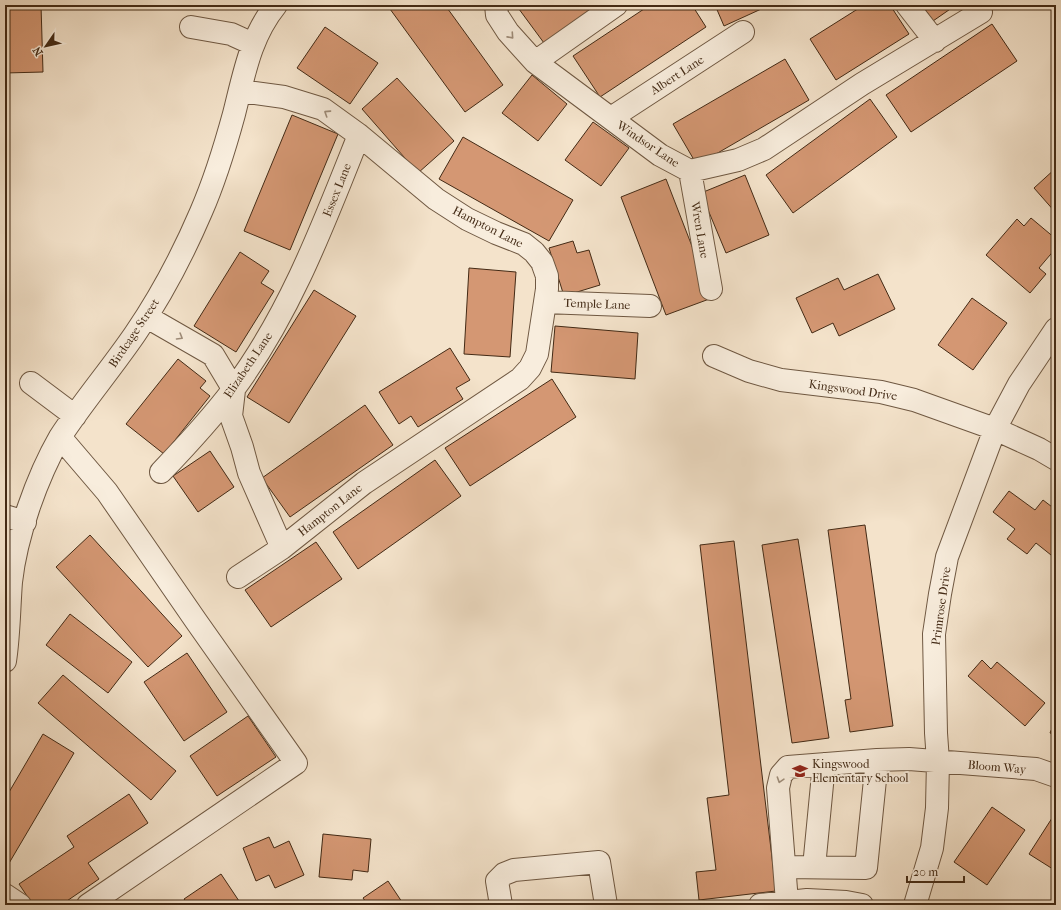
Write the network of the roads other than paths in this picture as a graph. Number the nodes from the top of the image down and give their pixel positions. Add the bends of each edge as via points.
1 (276, 5) edge
2 (496, 5) edge
3 (616, 5) edge
4 (907, 5) edge
5 (981, 12) dead end
6 (191, 27) dead end
7 (743, 32) dead end
8 (935, 41) junction
9 (253, 44) junction
10 (536, 62) junction
11 (240, 91) junction
12 (611, 118) junction
13 (359, 135) junction
14 (690, 171) junction
15 (315, 244) joint
16 (711, 289) dead end
17 (545, 302) junction
18 (650, 306) dead end
19 (147, 317) junction
20 (1056, 329) edge
21 (714, 356) dead end
22 (31, 383) dead end
23 (234, 390) junction
24 (75, 416) junction
25 (995, 429) junction
26 (60, 437) junction
27 (1056, 459) edge
28 (161, 472) dead end
29 (15, 519) edge
30 (282, 548) junction
31 (238, 577) dead end
32 (5, 661) edge
33 (877, 760) junction
34 (938, 761) junction
35 (824, 764) junction
36 (1056, 776) edge
37 (785, 867) junction
38 (814, 867) junction
39 (5, 895) edge
40 (787, 902) junction
41 (20, 905) edge
42 (88, 905) edge
43 (501, 905) edge
44 (606, 905) edge
45 (760, 905) edge
46 (862, 905) edge
47 (915, 905) edge

1 - 9 street, Birdcage Street
2 -> 10 street, Windsor Lane via 497,15 508,32
3 - 10 street
4 - 8 street
5 - 8 street, Windsor Lane
6 - 9 street via 231,34
7 - 12 street, Albert Lane
8 - 14 street, Windsor Lane via 862,84 764,149 738,160
9 - 11 street, Birdcage Street
10 - 12 street, Windsor Lane
13 -> 11 street, Hampton Lane via 323,110 284,97
11 - 19 street, Birdcage Street via 204,205 172,273
12 - 14 street, Windsor Lane via 660,155
13 - 15 street, Essex Lane
13 - 17 street, Hampton Lane via 436,199 467,220 524,244 534,252 542,262 547,276
14 - 16 street, Wren Lane
15 - 23 street, Elizabeth Lane via 270,334
17 - 18 street, Temple Lane
17 - 30 street, Hampton Lane via 536,354 530,368 520,379 364,483
19 -> 23 street via 213,355
19 - 24 street, Birdcage Street
20 - 25 street, Primrose Drive via 1019,384
21 - 25 street, Kingswood Drive via 749,372 781,380 881,392 914,400
22 - 24 street
23 - 28 street, Elizabeth Lane
23 - 30 street via 231,416 249,473
24 - 26 street, Birdcage Street
25 - 27 street, Kingswood Drive
25 - 34 street, Primrose Drive via 948,557 940,594 934,634
26 - 29 street, Birdcage Street
26 - 42 street via 107,492 296,763
29 - 32 street, Birdcage Street
30 - 31 street, Hampton Lane
33 - 34 street, Bloom Way
33 - 35 street, Bloom Way
33 - 38 street via 866,868
34 - 36 street, Bloom Way via 1036,770
34 - 47 street, Primrose Drive via 937,808 932,848
35 -> 37 street, Bloom Way via 788,767 781,775 778,788
35 - 38 street
37 - 38 street
37 - 40 street, Bloom Way
39 - 41 street
40 - 45 street
40 - 46 street via 807,900
43 - 44 street via 497,881 504,874 514,870 599,862

